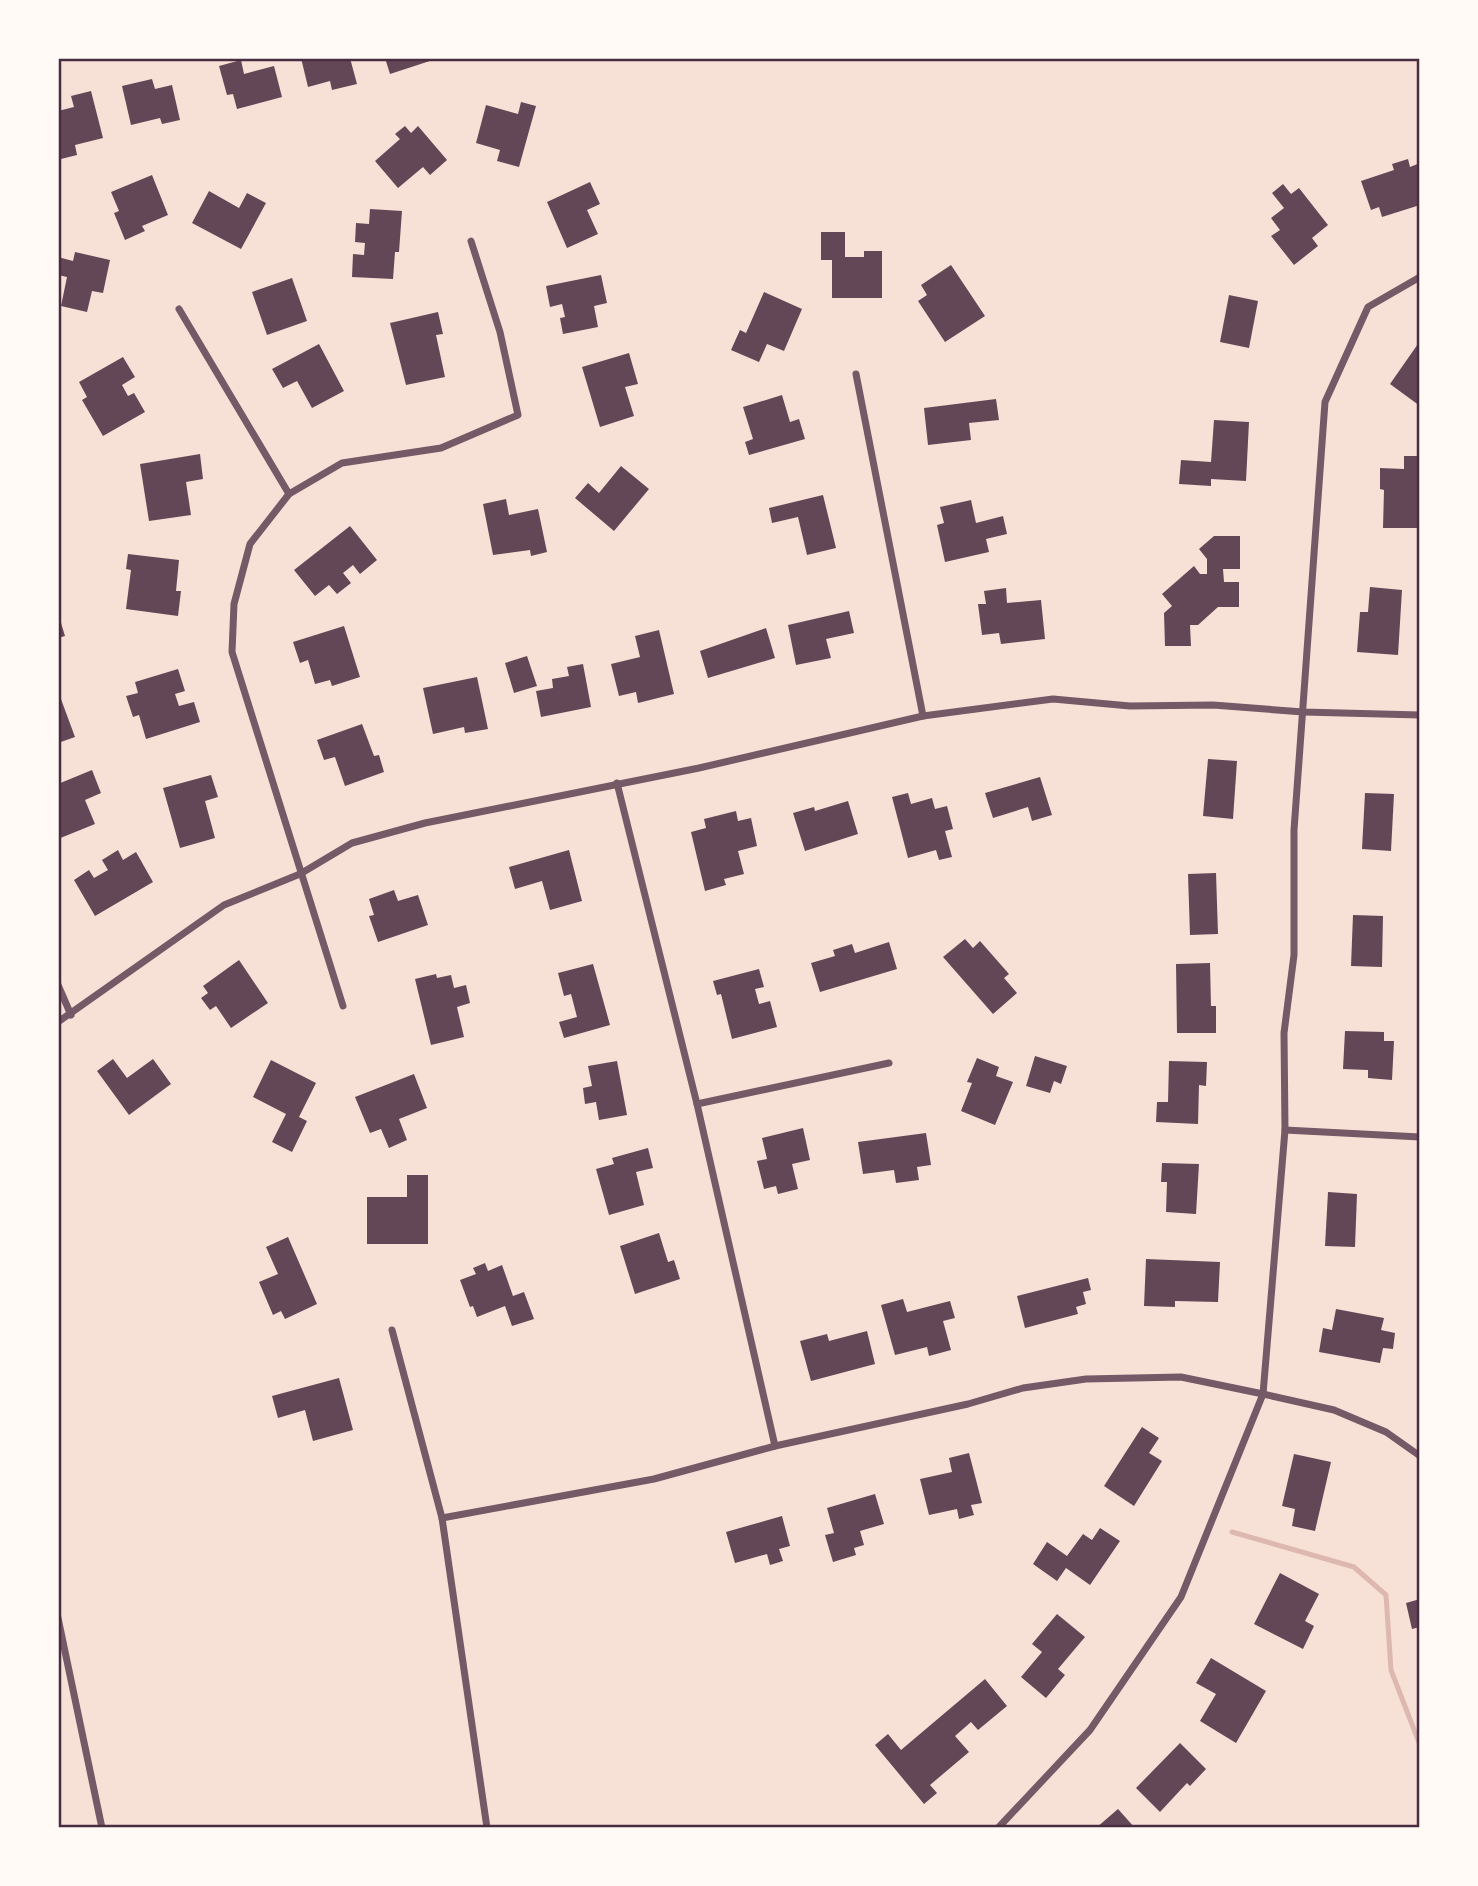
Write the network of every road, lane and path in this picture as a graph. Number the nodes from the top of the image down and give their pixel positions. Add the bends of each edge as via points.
1 (471, 241) dead end
2 (1420, 277) edge
3 (179, 309) dead end
4 (856, 374) dead end
5 (289, 494) junction
6 (1303, 712) junction
7 (1420, 715) edge
8 (923, 716) junction
9 (617, 783) junction
10 (300, 874) junction
11 (58, 985) edge
12 (343, 1006) dead end
13 (71, 1015) junction
14 (58, 1022) edge
15 (889, 1063) dead end
16 (697, 1104) junction
17 (1285, 1130) junction
18 (1420, 1137) edge
19 (391, 1330) dead end
20 (1263, 1394) junction
21 (775, 1446) junction
22 (1420, 1456) edge
23 (442, 1518) junction
24 (58, 1618) edge
25 (102, 1828) edge
26 (486, 1828) edge
27 (998, 1828) edge

1 - 5 street via 500,332 518,415 441,448 342,463
2 - 6 street via 1368,307 1325,402
3 - 5 street
4 - 8 street
5 - 10 street via 250,544 234,604 232,652
6 - 7 street
6 - 8 street via 1053,699
6 - 17 street via 1294,830 1294,955 1284,1033
8 - 9 street
9 - 10 street via 352,843
9 - 16 street
10 - 12 street
10 - 13 street via 224,905
11 - 13 street
13 - 14 street
15 - 16 street
16 - 21 street
17 - 18 street
17 - 20 street
19 - 23 street
20 - 21 street via 1181,1377 1086,1379 1023,1388
20 - 22 street via 1334,1410 1386,1432
20 - 27 street via 1181,1598 1090,1730
21 - 23 street via 654,1479
23 - 26 street
24 - 25 street

